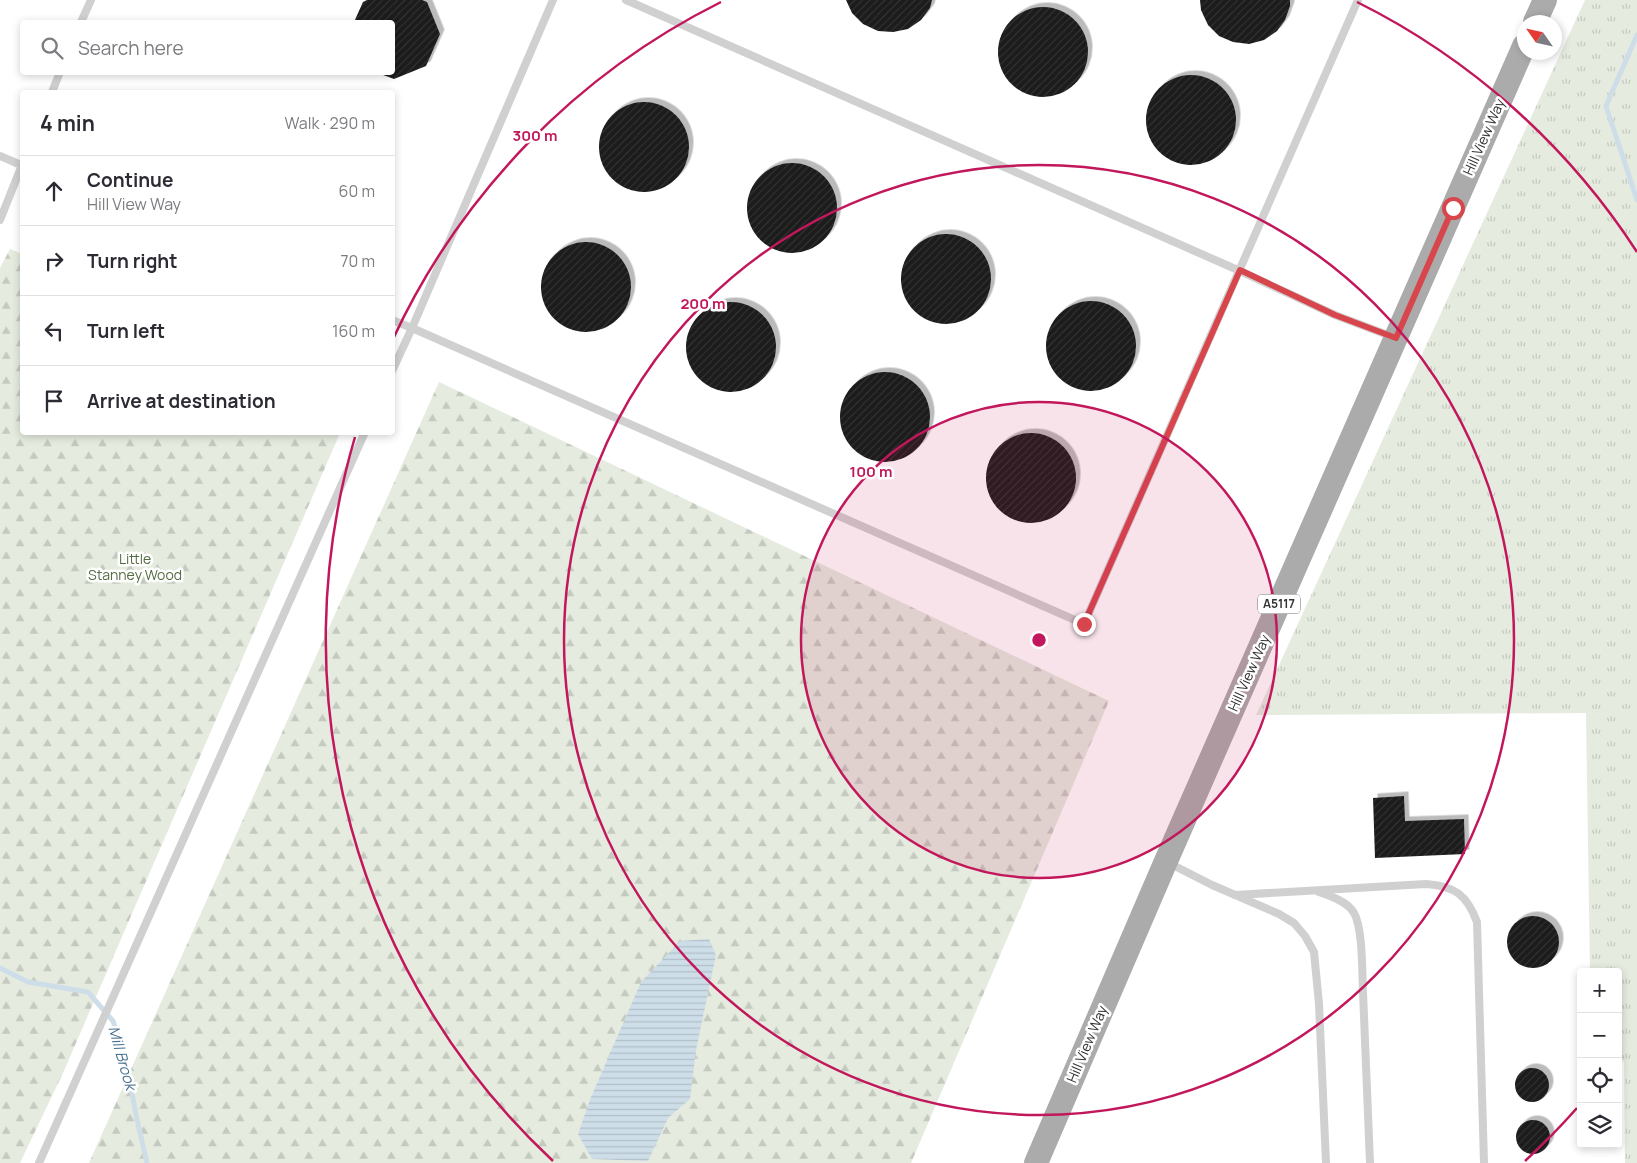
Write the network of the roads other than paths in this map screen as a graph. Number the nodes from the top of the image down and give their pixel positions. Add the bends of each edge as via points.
1 (91, 0) edge
2 (553, 0) edge
3 (626, 0) edge
4 (1358, 0) edge
5 (1545, 0) edge
6 (1538, 15) edge
7 (82, 20) edge
8 (1518, 60) edge
9 (59, 75) edge
10 (53, 90) edge
11 (0, 156) edge
12 (20, 166) edge
13 (20, 172) edge
14 (0, 220) edge
15 (1240, 270) junction
16 (395, 321) edge
17 (412, 328) junction
18 (1396, 338) junction
19 (395, 365) edge
20 (364, 435) edge
21 (1166, 861) junction
22 (1315, 890) junction
23 (1235, 895) junction
24 (38, 1163) edge
25 (1036, 1163) edge
26 (1326, 1163) edge
27 (1370, 1163) edge
28 (1484, 1163) edge

1 - 7 lane
2 - 17 lane
3 - 15 lane
4 - 15 lane
5 - 6 main road
8 - 18 main road, Hill View Way / A5117
9 - 10 lane
11 - 12 lane
13 - 14 lane
15 - 17 lane via 1084,624
15 - 18 lane via 1335,315
16 - 17 lane
17 - 19 lane
18 - 21 main road, Hill View Way / A5117
20 - 24 lane
21 - 23 lane
21 - 25 main road, Hill View Way / A5117
22 - 23 lane
22 - 27 lane via 1341,901 1353,911 1358,921
22 - 28 lane via 1442,885 1465,899 1472,910 1477,922
23 - 26 lane via 1294,923 1314,952

